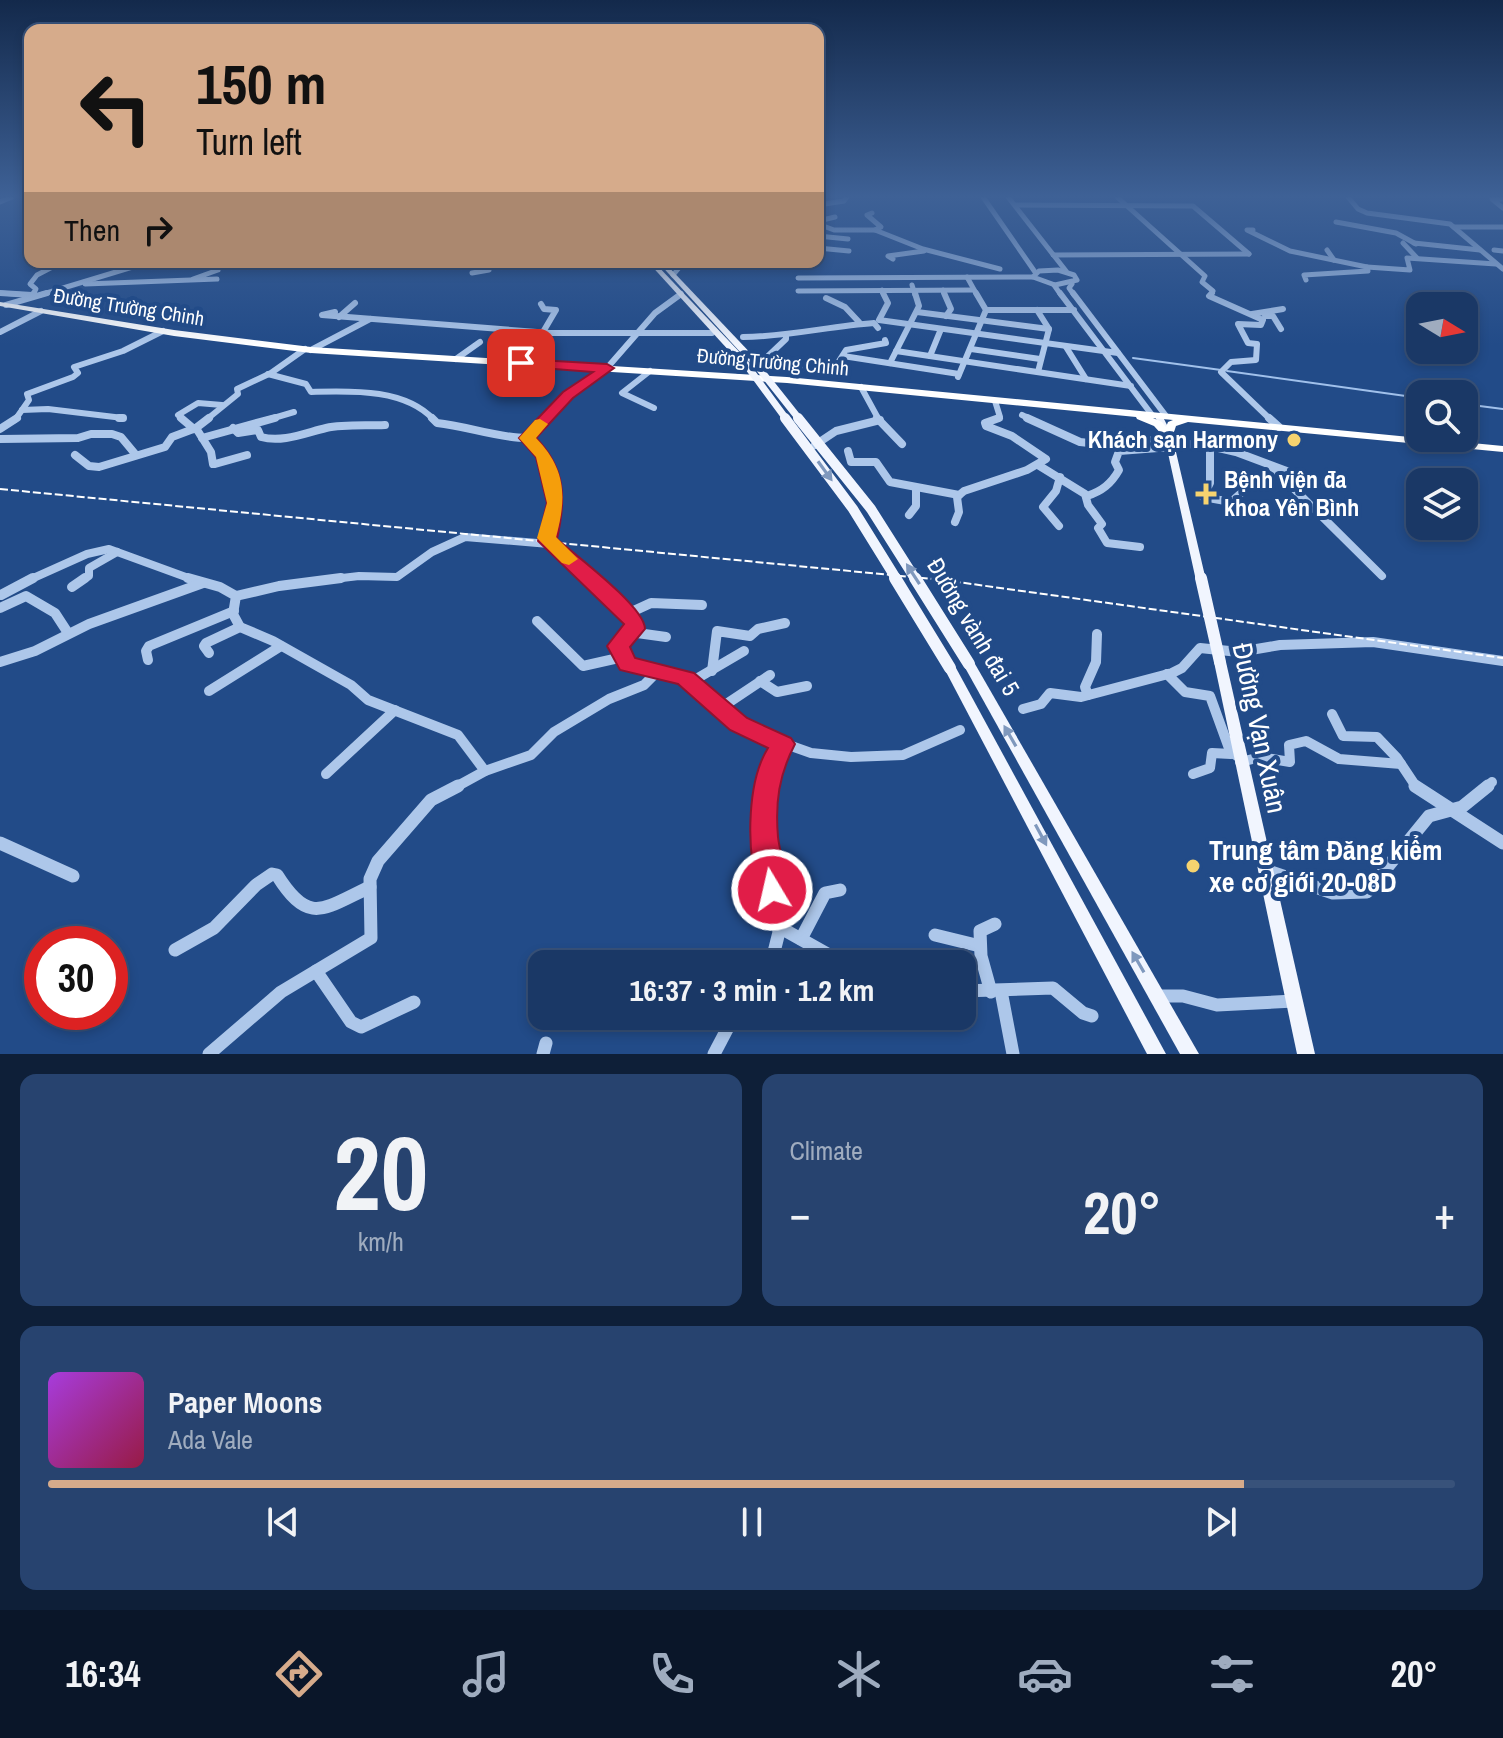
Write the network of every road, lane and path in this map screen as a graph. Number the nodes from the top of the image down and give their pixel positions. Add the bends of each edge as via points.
1 (916, 246) edge
2 (1016, 246) edge
3 (1046, 246) edge
4 (1170, 246) edge
5 (1240, 246) edge
6 (1272, 246) edge
7 (1406, 246) edge
8 (1439, 246) edge
9 (1476, 246) edge
10 (824, 249) edge
11 (929, 250) junction
12 (1327, 250) dead end
13 (1480, 250) junction
14 (1494, 250) dead end
15 (849, 251) dead end
16 (1503, 251) edge
17 (1053, 255) junction
18 (1180, 255) junction
19 (950, 257) junction
20 (1417, 258) junction
21 (893, 259) dead end
22 (1334, 260) junction
23 (1496, 264) junction
24 (951, 265) dead end
25 (1367, 267) junction
26 (51, 268) edge
27 (129, 268) edge
28 (485, 268) edge
29 (657, 268) edge
30 (667, 268) edge
31 (679, 268) edge
32 (1000, 269) dead end
33 (1503, 269) edge
34 (218, 270) dead end
35 (472, 273) dead end
36 (1070, 273) junction
37 (1034, 274) junction
38 (673, 275) junction
39 (908, 277) junction
40 (967, 277) junction
41 (798, 278) dead end
42 (847, 278) junction
43 (217, 279) dead end
44 (1306, 280) dead end
45 (191, 281) junction
46 (76, 284) junction
47 (1072, 284) junction
48 (1054, 285) junction
49 (851, 290) junction
50 (882, 290) junction
51 (914, 290) junction
52 (943, 290) junction
53 (974, 290) junction
54 (798, 291) dead end
55 (0, 293) edge
56 (681, 294) junction
57 (32, 296) junction
58 (826, 298) dead end
59 (355, 303) dead end
60 (541, 304) dead end
61 (3, 305) edge
62 (1283, 309) dead end
63 (986, 310) junction
64 (1037, 310) junction
65 (1074, 310) junction
66 (41, 311) junction
67 (917, 312) junction
68 (1251, 314) junction
69 (946, 316) junction
70 (1260, 317) junction
71 (369, 320) junction
72 (867, 320) dead end
73 (981, 321) junction
74 (859, 322) junction
75 (436, 324) junction
76 (909, 325) junction
77 (878, 328) dead end
78 (941, 329) junction
79 (1049, 329) junction
80 (1281, 329) dead end
81 (2, 330) edge
82 (163, 331) junction
83 (543, 332) junction
84 (638, 332) junction
85 (977, 333) junction
86 (712, 334) dead end
87 (786, 335) junction
88 (885, 340) dead end
89 (480, 342) dead end
90 (1044, 344) junction
91 (1066, 347) junction
92 (971, 349) junction
93 (308, 350) junction
94 (896, 351) junction
95 (1106, 352) junction
96 (1118, 353) junction
97 (843, 356) junction
98 (930, 356) junction
99 (456, 359) junction
100 (1040, 359) junction
101 (965, 361) junction
102 (890, 363) junction
103 (837, 364) dead end
104 (754, 365) junction
105 (821, 365) dead end
106 (607, 368) junction
107 (650, 371) junction
108 (789, 372) junction
109 (1038, 372) junction
110 (268, 374) junction
111 (1086, 379) junction
112 (1131, 386) junction
113 (861, 387) junction
114 (995, 401) junction
115 (223, 405) junction
116 (654, 408) dead end
117 (22, 410) junction
118 (294, 412) dead end
119 (1118, 412) junction
120 (1022, 415) dead end
121 (1159, 415) junction
122 (880, 420) junction
123 (1211, 421) junction
124 (385, 425) dead end
125 (1279, 427) junction
126 (195, 428) junction
127 (233, 428) junction
128 (0, 429) edge
129 (109, 434) junction
130 (1125, 437) junction
131 (202, 438) junction
132 (527, 438) junction
133 (0, 439) edge
134 (1169, 441) junction
135 (902, 444) dead end
136 (1210, 446) junction
137 (1503, 449) edge
138 (806, 450) dead end
139 (1129, 450) junction
140 (848, 451) dead end
141 (75, 455) dead end
142 (136, 455) junction
143 (247, 455) dead end
144 (1038, 465) junction
145 (1270, 465) junction
146 (1060, 477) junction
147 (1316, 482) dead end
148 (916, 488) junction
149 (1240, 494) dead end
150 (959, 495) junction
151 (1087, 496) junction
152 (909, 515) dead end
153 (955, 522) dead end
154 (1059, 526) dead end
155 (549, 544) junction
156 (1140, 547) dead end
157 (117, 552) junction
158 (1382, 576) dead end
159 (203, 583) junction
160 (72, 587) dead end
161 (1, 595) edge
162 (236, 596) junction
163 (702, 605) dead end
164 (0, 608) edge
165 (234, 611) junction
166 (627, 614) junction
167 (537, 621) dead end
168 (785, 623) dead end
169 (240, 627) junction
170 (630, 632) junction
171 (68, 633) junction
172 (1097, 634) dead end
173 (666, 637) dead end
174 (281, 646) junction
175 (744, 651) dead end
176 (209, 653) dead end
177 (623, 657) junction
178 (148, 660) dead end
179 (1503, 661) edge
180 (0, 662) edge
181 (659, 670) junction
182 (712, 671) junction
183 (1167, 674) junction
184 (691, 682) junction
185 (807, 686) dead end
186 (209, 691) dead end
187 (1088, 695) junction
188 (719, 709) junction
189 (1023, 709) dead end
190 (395, 710) junction
191 (1332, 714) dead end
192 (960, 730) dead end
193 (783, 744) junction
194 (1236, 757) junction
195 (1401, 764) junction
196 (485, 771) junction
197 (326, 774) dead end
198 (1193, 774) dead end
199 (1492, 782) dead end
200 (1449, 810) junction
201 (0, 843) edge
202 (1503, 843) edge
203 (1265, 870) junction
204 (73, 876) dead end
205 (370, 887) junction
206 (840, 890) dead end
207 (995, 924) dead end
208 (781, 928) junction
209 (935, 935) dead end
210 (801, 939) junction
211 (980, 946) junction
212 (175, 950) dead end
213 (776, 950) edge
214 (820, 950) edge
215 (316, 971) junction
216 (976, 991) edge
217 (996, 992) junction
218 (1162, 996) dead end
219 (1294, 1001) junction
220 (414, 1002) dead end
221 (1092, 1016) dead end
222 (727, 1030) edge
223 (209, 1054) edge
224 (714, 1054) edge
225 (1013, 1054) edge
226 (1157, 1054) edge
227 (1190, 1054) edge
228 (1306, 1054) edge

1 - 11 street
2 - 37 street
3 - 17 street
4 - 18 street
5 - 18 street via 1249,254
6 - 22 street
7 - 20 street
8 - 13 street
9 - 13 street
10 - 15 street
11 - 19 street
11 - 21 street via 888,256
12 - 22 street
13 - 23 street
14 - 16 street
17 - 18 street
17 - 36 street
18 - 68 street via 1205,276 1202,282 1213,291 1208,295
19 - 24 street via 960,263
19 - 32 street
20 - 23 street
20 - 25 street via 1405,258 1410,270
22 - 25 street
23 - 33 street
25 - 44 street via 1366,272 1304,275
26 - 57 street via 30,284 36,289
27 - 46 street
28 - 35 street via 489,271
29 - 56 main road, Đường vành đai 5
30 - 38 main road, Đường vành đai 5
31 - 38 street
34 - 45 street
36 - 37 street via 1051,269
36 - 47 street, Đường Vạn Xuân via 1077,280
37 - 40 street
37 - 48 street
38 - 104 main road, Đường vành đai 5
39 - 40 street
39 - 42 street
39 - 51 street
40 - 53 street
41 - 42 street
42 - 49 street
43 - 45 street
45 - 46 street
46 - 57 street
47 - 48 street
47 - 96 street, Đường Vạn Xuân via 1069,288
48 - 65 street, Đường Vạn Xuân
49 - 50 street
49 - 54 street
50 - 51 street
50 - 76 street via 888,303 879,320
51 - 52 street
51 - 67 street
52 - 53 street
52 - 69 street via 951,309
53 - 63 street
55 - 57 street
56 - 84 street
56 - 104 main road, Đường vành đai 5
57 - 61 street
58 - 74 street via 844,306
59 - 71 street via 337,314
60 - 83 street via 556,310
61 - 66 highway, Đường Trường Chinh
62 - 68 street
63 - 64 street
63 - 73 street
64 - 65 street
64 - 79 street
65 - 95 street, Đường Vạn Xuân
66 - 81 street
66 - 82 highway, Đường Trường Chinh
67 - 69 street
67 - 76 street
68 - 70 street
69 - 73 street
70 - 80 street via 1273,316
70 - 125 street via 1263,324 1238,324 1248,343 1257,344 1256,360 1231,362 1222,370
71 - 75 street
71 - 93 street
72 - 74 street
73 - 79 street
73 - 85 street
74 - 87 street via 741,336
75 - 83 street
75 - 84 street via 548,335
76 - 78 street
76 - 94 street
77 - 87 street via 874,323 858,324
78 - 85 street
78 - 98 street
79 - 90 street
82 - 93 highway, Đường Trường Chinh
82 - 117 street via 74,367 78,373 73,377 27,394
83 - 84 street
84 - 86 street
84 - 106 street
85 - 90 street
85 - 92 street
87 - 104 street
88 - 97 street via 846,350
89 - 99 street
90 - 91 street
90 - 100 street
91 - 95 street
91 - 111 street
92 - 100 street
92 - 101 street
93 - 99 highway, Đường Trường Chinh
93 - 110 street
94 - 98 street
94 - 102 street
95 - 96 street
95 - 112 street, Đường Vạn Xuân
96 - 121 street, Đường Vạn Xuân
97 - 102 street
97 - 103 street
98 - 101 street
99 - 106 highway, Đường Trường Chinh
100 - 109 street
101 - 102 street via 959,376
101 - 109 street
104 -> 226 main road, Đường vành đai 5, bridge via 853,509 950,668
227 -> 104 main road, Đường vành đai 5, bridge via 969,664 871,509
105 - 108 street
106 - 107 highway, Đường Trường Chinh
106 - 132 street via 568,395
107 - 108 highway, Đường Trường Chinh
107 - 116 street via 622,393
108 - 113 highway, Đường Trường Chinh
109 - 111 street
110 - 115 street via 237,389 238,394
110 - 132 street via 306,384 311,392 373,392 430,412 437,423
111 - 112 street
112 - 121 street, Đường Vạn Xuân
113 - 114 highway, Đường Trường Chinh
113 - 122 street
114 - 119 highway, Đường Trường Chinh
114 - 144 street via 1000,417 986,426 1045,456
115 - 126 street
115 - 126 street via 198,403 178,415
117 - 128 street
117 - 129 street via 123,418
118 - 127 street
119 - 121 highway, Đường Trường Chinh
119 - 134 highway via 1152,421
120 - 130 street via 1080,442
121 - 123 highway, Đường Trường Chinh
121 - 134 main road, Đường Vạn Xuân
122 - 135 street
122 - 138 street via 836,431
123 - 125 highway, Đường Trường Chinh
123 - 134 highway via 1178,421 1170,427
124 - 127 street via 333,427 268,439 258,430 238,433
125 - 137 highway, Đường Trường Chinh
126 - 131 street
126 - 142 street via 172,437 165,447
127 - 131 street
129 - 133 street
129 - 142 street via 121,437
130 - 134 street
130 - 139 street
131 - 143 street via 214,464
132 - 155 street via 543,453 555,498
134 - 136 street
134 - 139 street
134 - 194 main road, Đường Vạn Xuân, bridge via 1220,662
136 - 145 street
136 - 149 street via 1210,483 1203,497 1231,502
139 - 151 street via 1117,454 1119,470 1108,488
140 - 148 street via 851,462 876,462 888,480
141 - 142 street via 99,467
144 - 146 street
144 - 150 street
145 - 147 street
145 - 158 street
146 - 151 street
146 - 154 street via 1043,507
148 - 150 street
148 - 152 street via 916,506
150 - 153 street
151 - 156 street via 1103,523 1098,528 1107,543
155 - 162 street via 465,537 397,577 359,576
155 - 166 street
157 - 159 street
157 - 160 street via 89,568 89,576
157 - 161 street via 102,549
159 - 162 street
159 - 171 street
162 - 165 street
163 - 166 street via 651,603
164 - 171 street via 26,596 55,613
165 - 169 street
165 - 178 street via 149,646
166 - 170 street via 636,625
167 - 177 street via 583,666
168 - 182 street via 750,636 717,631
169 - 174 street
169 - 176 street via 206,643
170 - 173 street
170 - 177 street via 618,646
171 - 180 street
172 - 187 street via 1092,675 1085,687
174 - 186 street
174 - 190 street via 368,700
175 - 182 street
177 - 181 street via 627,665
179 - 183 street via 1378,643 1289,644 1239,652 1200,648 1182,668
181 - 184 street
181 - 196 street via 644,685 554,732 531,755
182 - 184 street
183 - 187 street
183 - 194 street via 1181,690 1210,696
184 - 188 street
185 - 188 street via 773,693 765,678
187 - 189 street via 1050,693 1041,704
188 - 193 street via 749,731
190 - 196 street via 458,735
190 - 197 street
191 - 195 street via 1343,736 1374,735
192 - 193 street via 903,755 827,755
193 - 208 street via 768,773 764,813 769,879
194 - 195 street via 1290,762 1289,745 1306,741 1339,759
194 - 198 street via 1212,753 1210,768
194 - 203 main road, Đường Vạn Xuân
195 - 200 street via 1417,788
196 - 205 street via 443,791 417,813 378,861
199 - 200 street via 1462,807
200 - 202 street
200 - 203 street via 1429,816 1367,892 1333,893
201 - 204 street
203 - 219 main road, Đường Vạn Xuân
205 - 212 street via 325,907 304,907 272,874 211,931
205 - 215 street via 371,938
206 - 210 street via 825,893
207 - 211 street via 980,931
208 - 210 street
208 - 213 street
209 - 211 street
210 - 214 street
211 - 217 street
215 - 220 street via 351,1022 361,1027
215 - 223 street via 274,995
216 - 217 street
217 - 221 street via 1053,988
217 - 225 street
218 - 219 street via 1217,1005
219 - 228 main road, Đường Vạn Xuân
222 - 224 street

